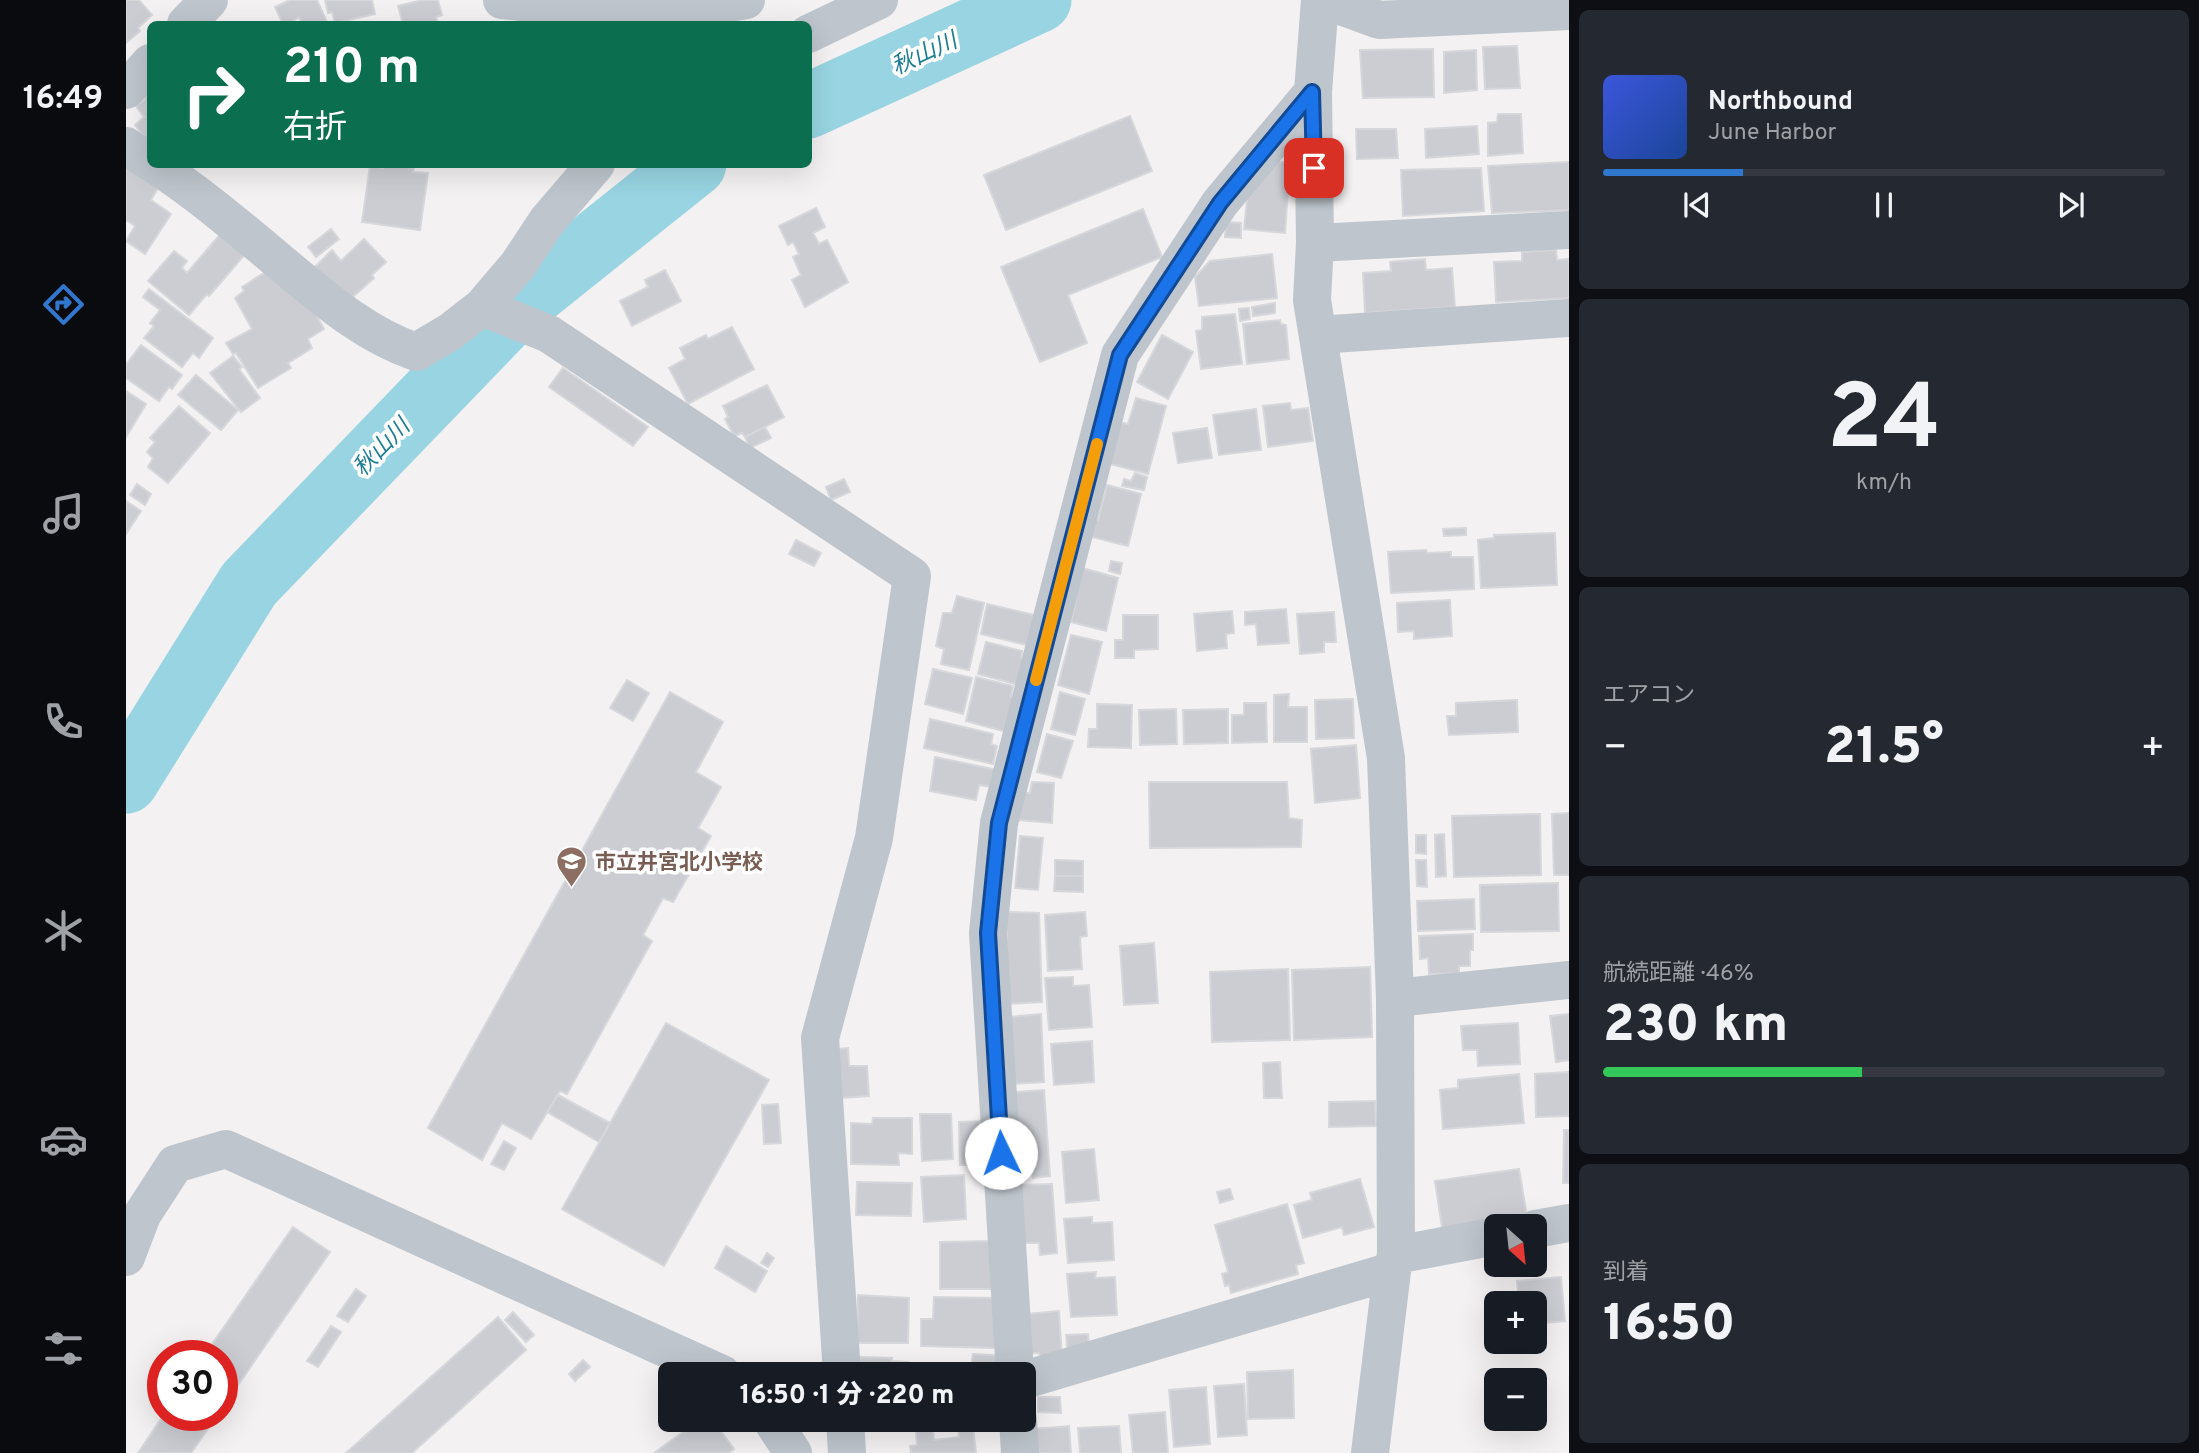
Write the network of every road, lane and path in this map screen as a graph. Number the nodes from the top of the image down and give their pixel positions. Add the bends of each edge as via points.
1 (209, 0) edge
2 (502, 0) edge
3 (746, 0) edge
4 (878, 0) edge
5 (1322, 0) edge
6 (1569, 11) edge
7 (189, 21) edge
8 (812, 32) edge
9 (147, 66) edge
10 (126, 90) edge
11 (1312, 92) junction
12 (126, 146) edge
13 (147, 160) edge
14 (160, 168) edge
15 (592, 168) edge
16 (1569, 230) edge
17 (1315, 243) junction
18 (482, 307) junction
19 (1569, 318) edge
20 (1318, 335) junction
21 (1569, 980) edge
22 (1395, 998) junction
23 (1569, 1223) edge
24 (1547, 1227) edge
25 (1484, 1239) edge
26 (126, 1257) edge
27 (1394, 1263) junction
28 (696, 1362) edge
29 (841, 1362) edge
30 (1014, 1362) edge
31 (1036, 1376) edge
32 (779, 1432) edge
33 (846, 1432) edge
34 (1018, 1432) edge
35 (793, 1453) edge
36 (847, 1453) edge
37 (1020, 1453) edge
38 (1370, 1453) edge

1 - 7 street
2 - 3 street via 603,11 687,11
4 - 8 street
5 - 6 street via 1379,20
5 - 11 street
9 - 10 street
11 - 17 street
11 - 30 street via 1220,203 1120,355 999,823 988,933
12 - 13 street
14 - 18 street via 193,190 340,312 392,344 416,352
15 - 18 street
16 - 17 street
17 - 20 street via 1312,300
18 - 29 street via 549,334 912,576 874,838 820,1038
19 - 20 street
20 - 22 street via 1386,758
21 - 22 street
22 - 27 street
23 - 24 street
25 - 27 street
26 - 28 street via 142,1214 174,1164 226,1149
27 - 31 street
27 - 38 street
32 - 35 street
33 - 36 street
34 - 37 street

